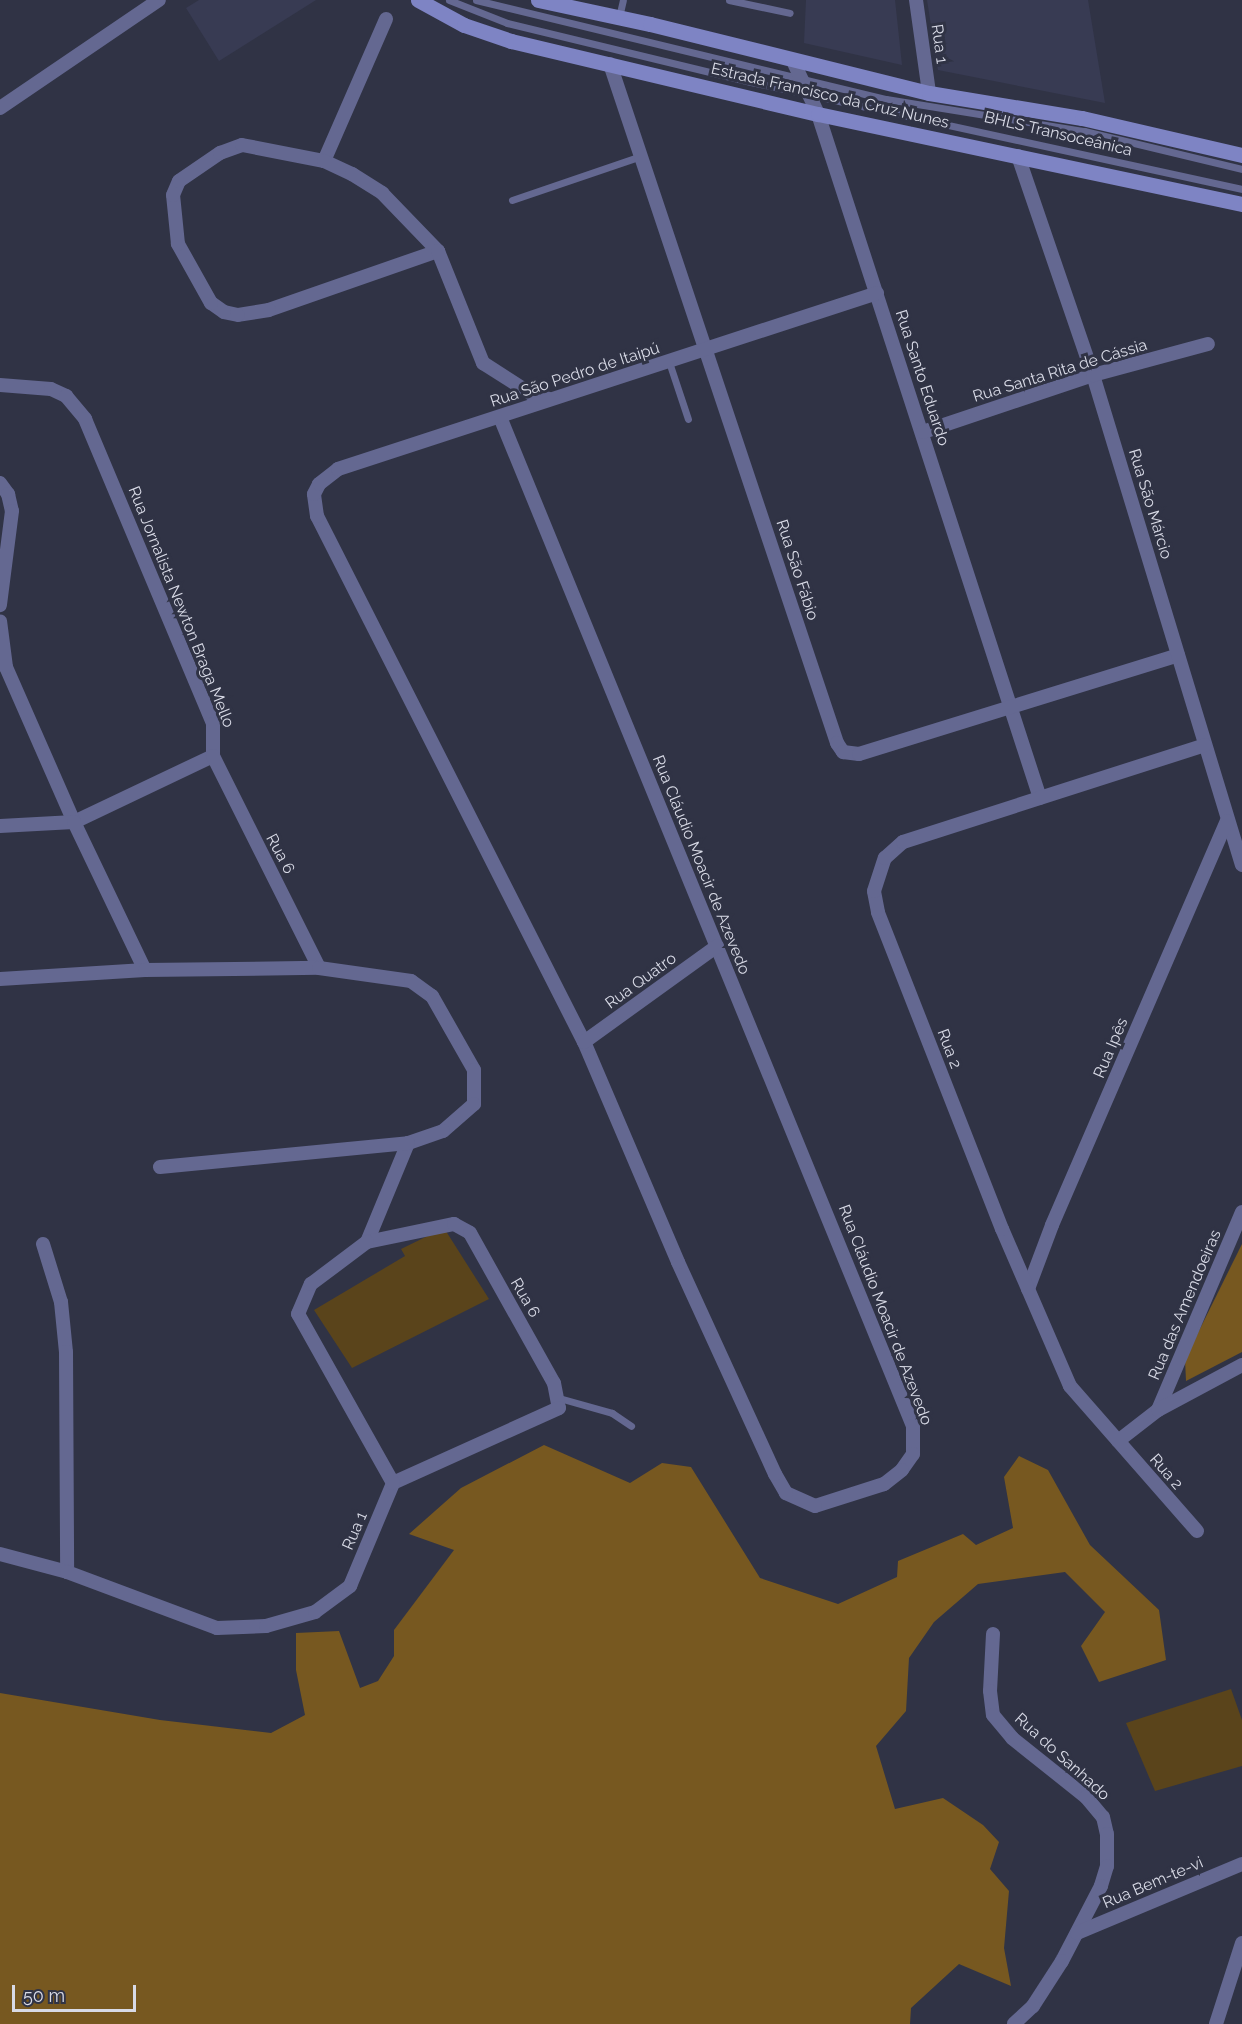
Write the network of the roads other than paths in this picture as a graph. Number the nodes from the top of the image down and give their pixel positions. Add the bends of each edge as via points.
1 (159, 0) edge
2 (418, 0) edge
3 (449, 0) edge
4 (476, 0) edge
5 (538, 0) edge
6 (623, 0) edge
7 (729, 0) edge
8 (916, 0) edge
9 (790, 13) dead end
10 (619, 17) junction
11 (386, 19) dead end
12 (793, 62) junction
13 (610, 64) junction
14 (804, 80) junction
15 (929, 93) junction
16 (811, 96) junction
17 (0, 108) edge
18 (818, 114) junction
19 (1242, 155) edge
20 (640, 156) junction
21 (1018, 156) junction
22 (324, 161) junction
23 (1242, 169) edge
24 (1242, 189) edge
25 (513, 200) dead end
26 (1242, 204) edge
27 (438, 251) junction
28 (877, 293) junction
29 (1208, 344) dead end
30 (708, 349) junction
31 (669, 362) junction
32 (1093, 375) junction
33 (0, 385) edge
34 (549, 399) junction
35 (500, 417) junction
36 (688, 419) dead end
37 (923, 432) junction
38 (0, 483) edge
39 (317, 516) joint
40 (0, 605) edge
41 (0, 621) edge
42 (1178, 655) junction
43 (1013, 708) junction
44 (1205, 745) junction
45 (213, 756) junction
46 (1040, 798) junction
47 (1227, 821) junction
48 (74, 822) junction
49 (0, 826) edge
50 (1242, 866) edge
51 (717, 946) junction
52 (319, 968) junction
53 (144, 970) junction
54 (0, 979) edge
55 (584, 1042) junction
56 (408, 1143) junction
57 (160, 1167) dead end
58 (1242, 1212) edge
59 (367, 1242) junction
60 (43, 1244) dead end
61 (1028, 1288) junction
62 (1242, 1365) edge
63 (560, 1398) junction
64 (1158, 1410) junction
65 (631, 1426) dead end
66 (1118, 1441) junction
67 (393, 1483) junction
68 (1197, 1531) dead end
69 (0, 1554) edge
70 (67, 1572) junction
71 (993, 1634) dead end
72 (1242, 1864) edge
73 (1077, 1933) junction
74 (1242, 1943) edge
75 (1014, 2024) edge
76 (1216, 2024) edge

1 - 17 street
2 - 13 main road, Estrada Francisco da Cruz Nunes via 464,25 502,38
3 - 16 lane, BHLS Transoceânica via 507,23
4 - 14 lane, BHLS Transoceânica
5 - 10 main road, Estrada Francisco da Cruz Nunes
6 - 10 lane
7 - 9 lane
8 - 15 street, Rua 1
10 - 12 main road, Estrada Francisco da Cruz Nunes
11 - 22 street
12 - 14 street, Rua Santo Eduardo
12 - 15 main road, Estrada Francisco da Cruz Nunes
13 - 18 main road, Estrada Francisco da Cruz Nunes
13 - 20 street, Rua São Fábio
14 - 16 street, Rua Santo Eduardo
14 - 23 lane, BHLS Transoceânica via 975,116 1084,131
15 - 19 main road, Estrada Francisco da Cruz Nunes via 1082,118
16 - 18 street, Rua Santo Eduardo
16 - 24 lane, BHLS Transoceânica
18 - 21 main road, Estrada Francisco da Cruz Nunes
18 - 28 street, Rua Santo Eduardo
20 - 25 lane
20 - 30 street, Rua São Fábio
21 - 26 main road, Estrada Francisco da Cruz Nunes
21 - 32 street, Rua São Márcio
22 - 27 street via 382,193
22 - 27 street via 242,145 220,153 179,181 173,195 178,244 211,303 238,315 269,310
27 - 34 street via 483,363 533,394
28 - 30 street, Rua São Pedro de Itaipú
28 - 37 street, Rua Santo Eduardo
29 - 32 street, Rua Santa Rita de Cássia
30 - 31 street, Rua São Pedro de Itaipú
30 - 43 street, Rua São Fábio via 840,749 859,754
31 - 34 street, Rua São Pedro de Itaipú
31 - 36 lane
32 - 37 street, Rua Santa Rita de Cássia
32 - 42 street, Rua São Márcio
33 - 45 street, Rua Jornalista Newton Braga Mello via 51,389 66,396 85,419 213,724
34 - 35 street, Rua São Pedro de Itaipú
35 - 39 street, Rua São Pedro de Itaipú via 338,469 319,484 314,494
35 - 51 street, Rua Cláudio Moacir de Azevedo
37 - 43 street, Rua Santo Eduardo
38 - 40 street via 8,494 12,511
39 - 55 street, Rua Cláudio Moacir de Azevedo
41 - 48 street via 6,667
42 - 43 street, Rua São Fábio
42 - 44 street, Rua São Márcio
43 - 46 street, Rua Santo Eduardo
44 - 46 street, Rua 2
44 - 47 street, Rua São Márcio
45 - 48 street
45 - 52 street, Rua 6
46 - 61 street, Rua 2 via 903,842 885,858 874,891 878,912
47 - 50 street, Rua São Márcio
47 - 61 street, Rua Ipês
48 - 49 street
48 - 53 street
51 - 55 street, Rua Quatro
51 - 55 street, Rua Cláudio Moacir de Azevedo via 913,1426 913,1454 902,1470 884,1484 815,1506 786,1493 678,1262
52 - 53 street
52 - 56 street via 411,981 422,988 432,996 474,1070 474,1104 443,1131
53 - 54 street
56 - 57 street
56 - 59 street
58 - 64 street, Rua das Amendoeiras
59 - 63 street, Rua 6 via 454,1224 470,1233
59 - 67 street via 311,1284 298,1314
60 - 70 street via 61,1302 66,1352
61 - 66 street, Rua 2 via 1070,1386
62 - 64 street
63 - 65 lane via 612,1413
63 - 67 street via 559,1408 548,1416
64 - 66 street
66 - 68 street, Rua 2
67 - 70 street, Rua 1 via 350,1586 315,1612 266,1626 217,1629
69 - 70 street, Rua 1
71 - 73 street, Rua do Sanhado via 993,1715 1012,1738 1086,1797 1103,1817 1107,1866
72 - 73 street, Rua Bem-te-vi
73 - 75 street, Rua do Sanhado via 1033,2006
74 - 76 street

